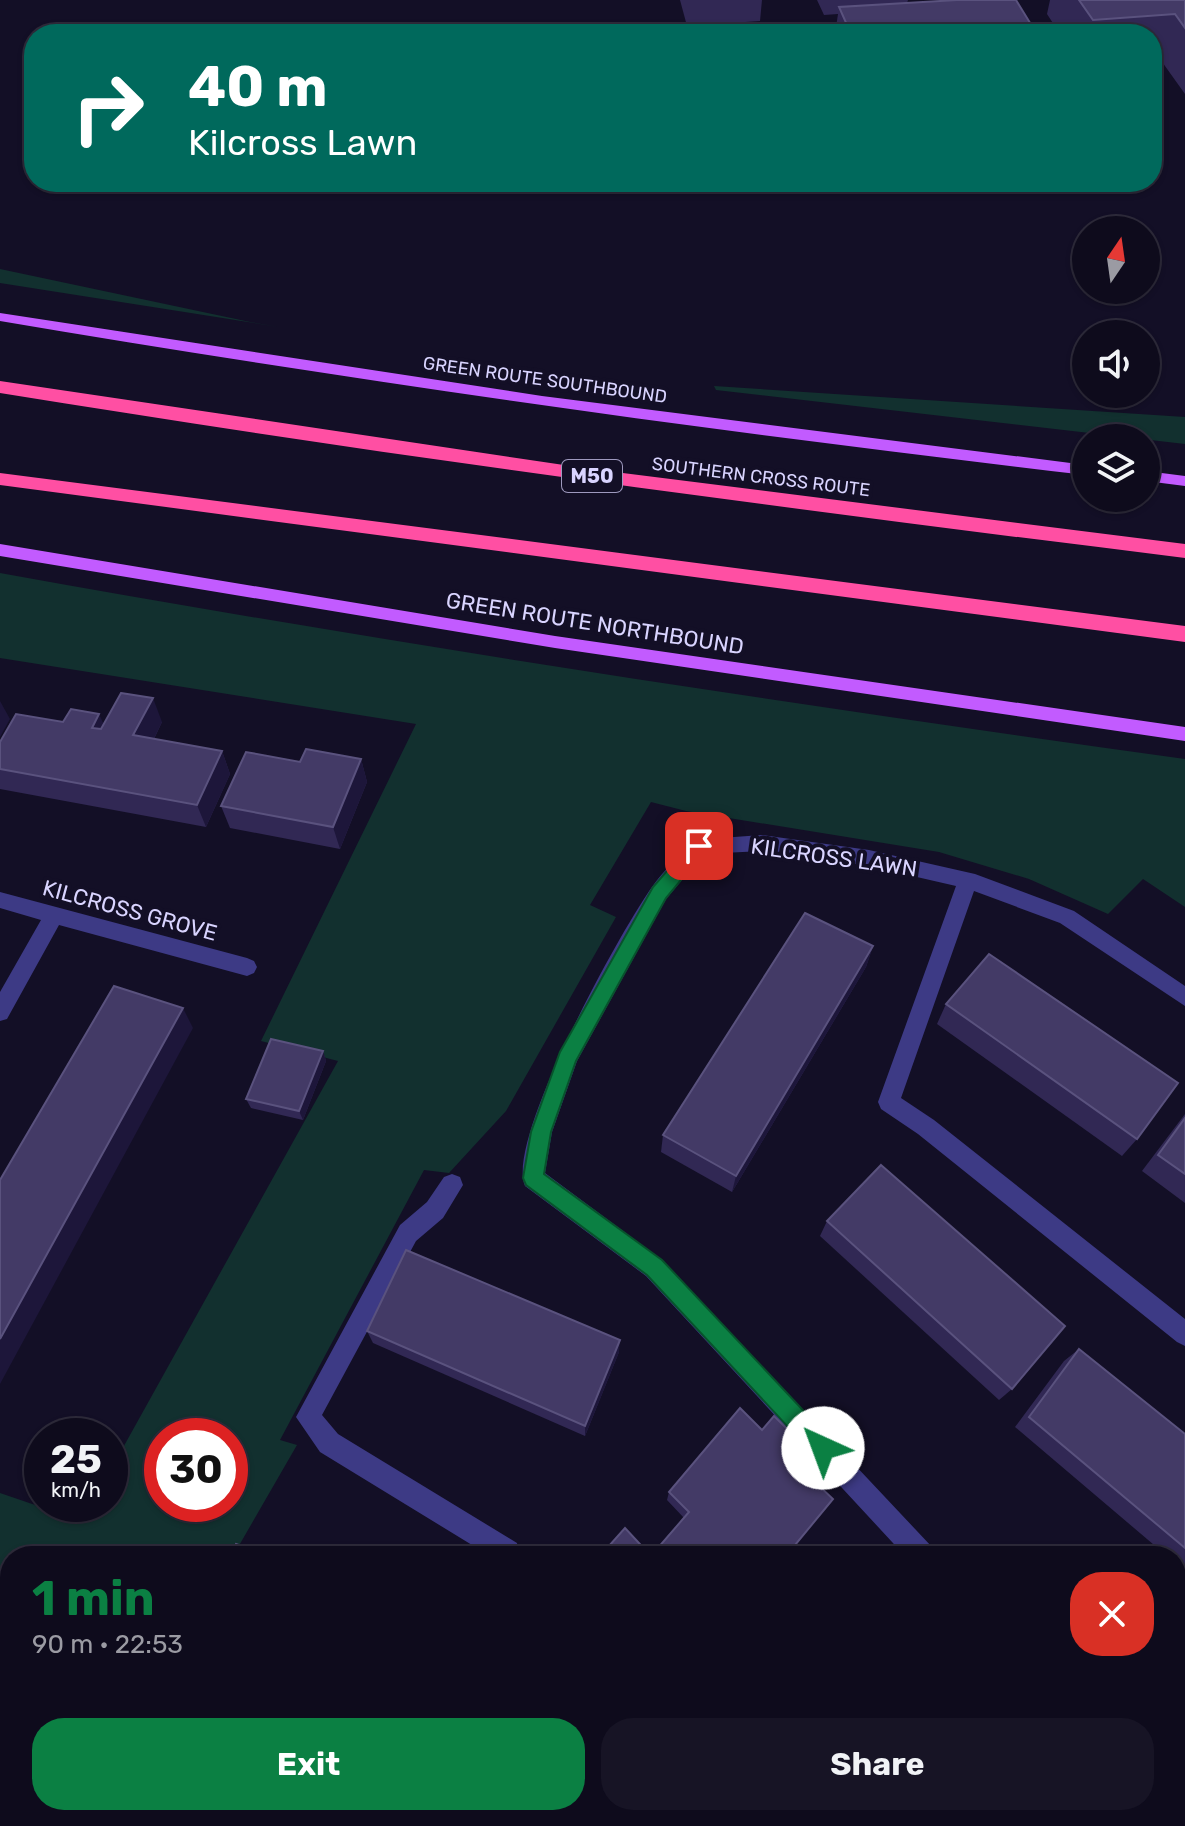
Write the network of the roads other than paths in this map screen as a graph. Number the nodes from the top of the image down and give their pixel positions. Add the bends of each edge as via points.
1 (0, 317) edge
2 (0, 387) edge
3 (1072, 468) edge
4 (1160, 478) edge
5 (0, 479) edge
6 (1185, 481) edge
7 (0, 550) edge
8 (1185, 551) edge
9 (1185, 634) edge
10 (1185, 734) edge
11 (968, 880) junction
12 (0, 900) edge
13 (55, 914) junction
14 (247, 967) dead end
15 (1185, 997) edge
16 (0, 1012) edge
17 (452, 1185) dead end
18 (1185, 1334) edge
19 (498, 1546) edge
20 (914, 1546) edge

1 - 3 main road, GREEN ROUTE SOUTHBOUND via 348,373
2 - 8 highway, SOUTHERN CROSS ROUTE / M50 via 750,499
4 - 6 main road
5 - 9 highway
7 - 10 main road, GREEN ROUTE NORTHBOUND via 570,645
11 - 15 street, KILCROSS LAWN via 1067,917
11 - 18 street via 889,1102
11 - 20 street, KILCROSS LAWN via 869,858 762,843 699,846 659,893 567,1058 541,1132 533,1178 654,1268
12 - 13 street, KILCROSS GROVE
13 - 14 street, KILCROSS GROVE
13 - 16 street
17 - 19 street via 435,1210 408,1233 308,1417 329,1443

